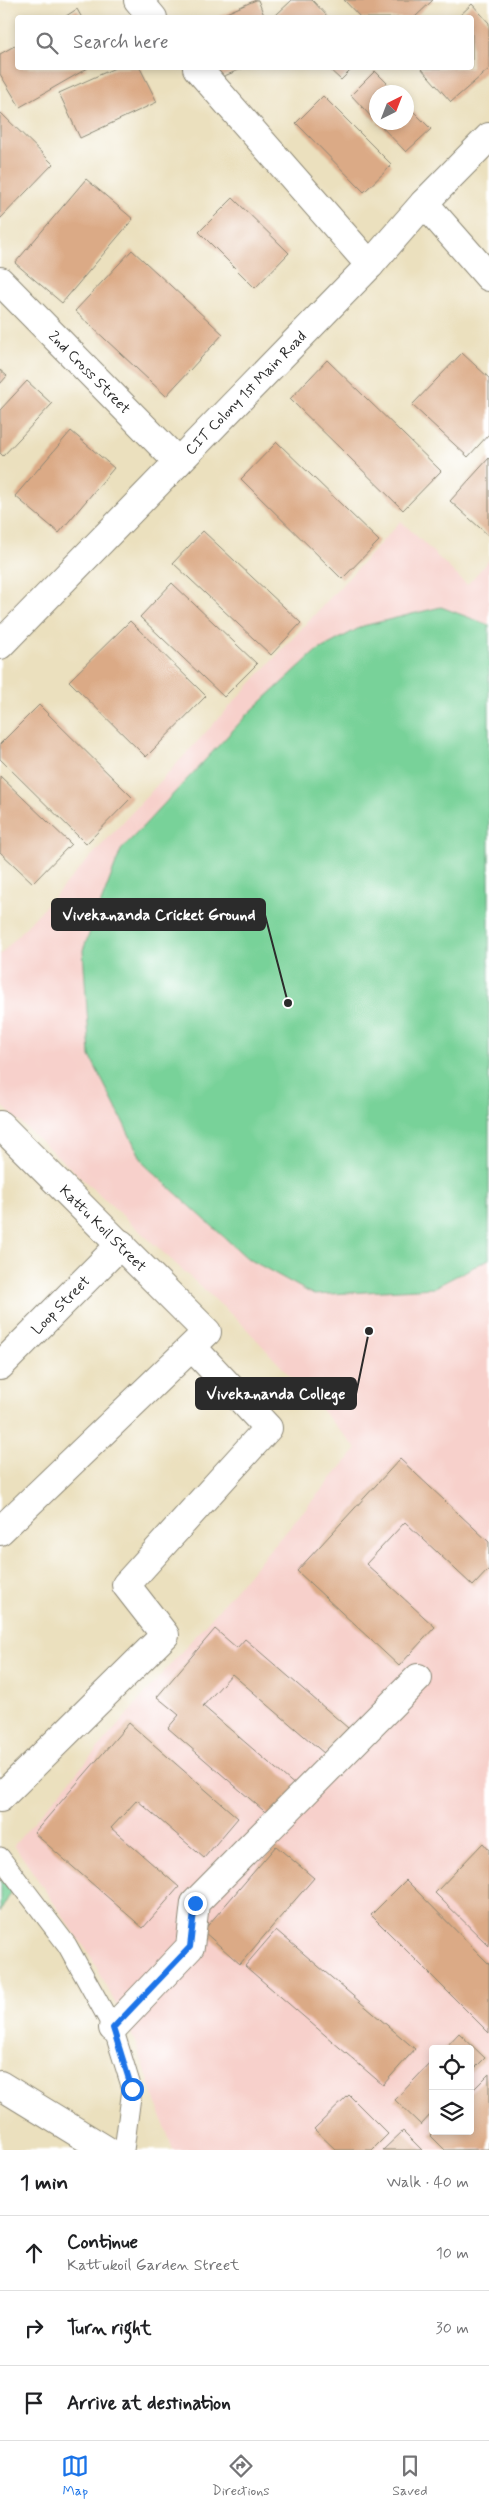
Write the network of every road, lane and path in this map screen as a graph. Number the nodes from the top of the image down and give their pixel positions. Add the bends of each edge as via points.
1 (138, 0) edge
2 (150, 15) edge
3 (199, 70) edge
4 (489, 138) edge
5 (424, 203) junction
6 (370, 265) junction
7 (489, 277) edge
8 (0, 281) edge
9 (178, 462) junction
10 (0, 646) edge
11 (0, 1125) edge
12 (121, 1244) junction
13 (200, 1340) junction
14 (0, 1366) edge
15 (0, 1531) edge
16 (418, 1678) dead end
17 (0, 1798) edge
18 (0, 1857) edge
19 (113, 2028) junction
20 (0, 2085) edge
21 (106, 2150) edge
22 (124, 2150) edge

1 - 2 street
3 - 6 street
4 - 5 street, CIT Colony 1st Main Road
5 - 6 street, CIT Colony 1st Main Road
5 - 7 street
6 - 9 street, CIT Colony 1st Main Road
8 - 9 street, 2nd Cross Street
9 - 10 street, CIT Colony 1st Main Road
11 - 12 street, Kattu Koil Street
12 - 13 street, Kattu Koil Street
12 - 14 street, Loop Street
13 - 15 street
13 - 17 street, Kattu Koil Street via 268,1428 126,1585 165,1635
16 - 19 street via 195,1903 190,1947
18 - 19 lane via 66,1945
19 - 22 lane via 132,2089
20 - 21 street

